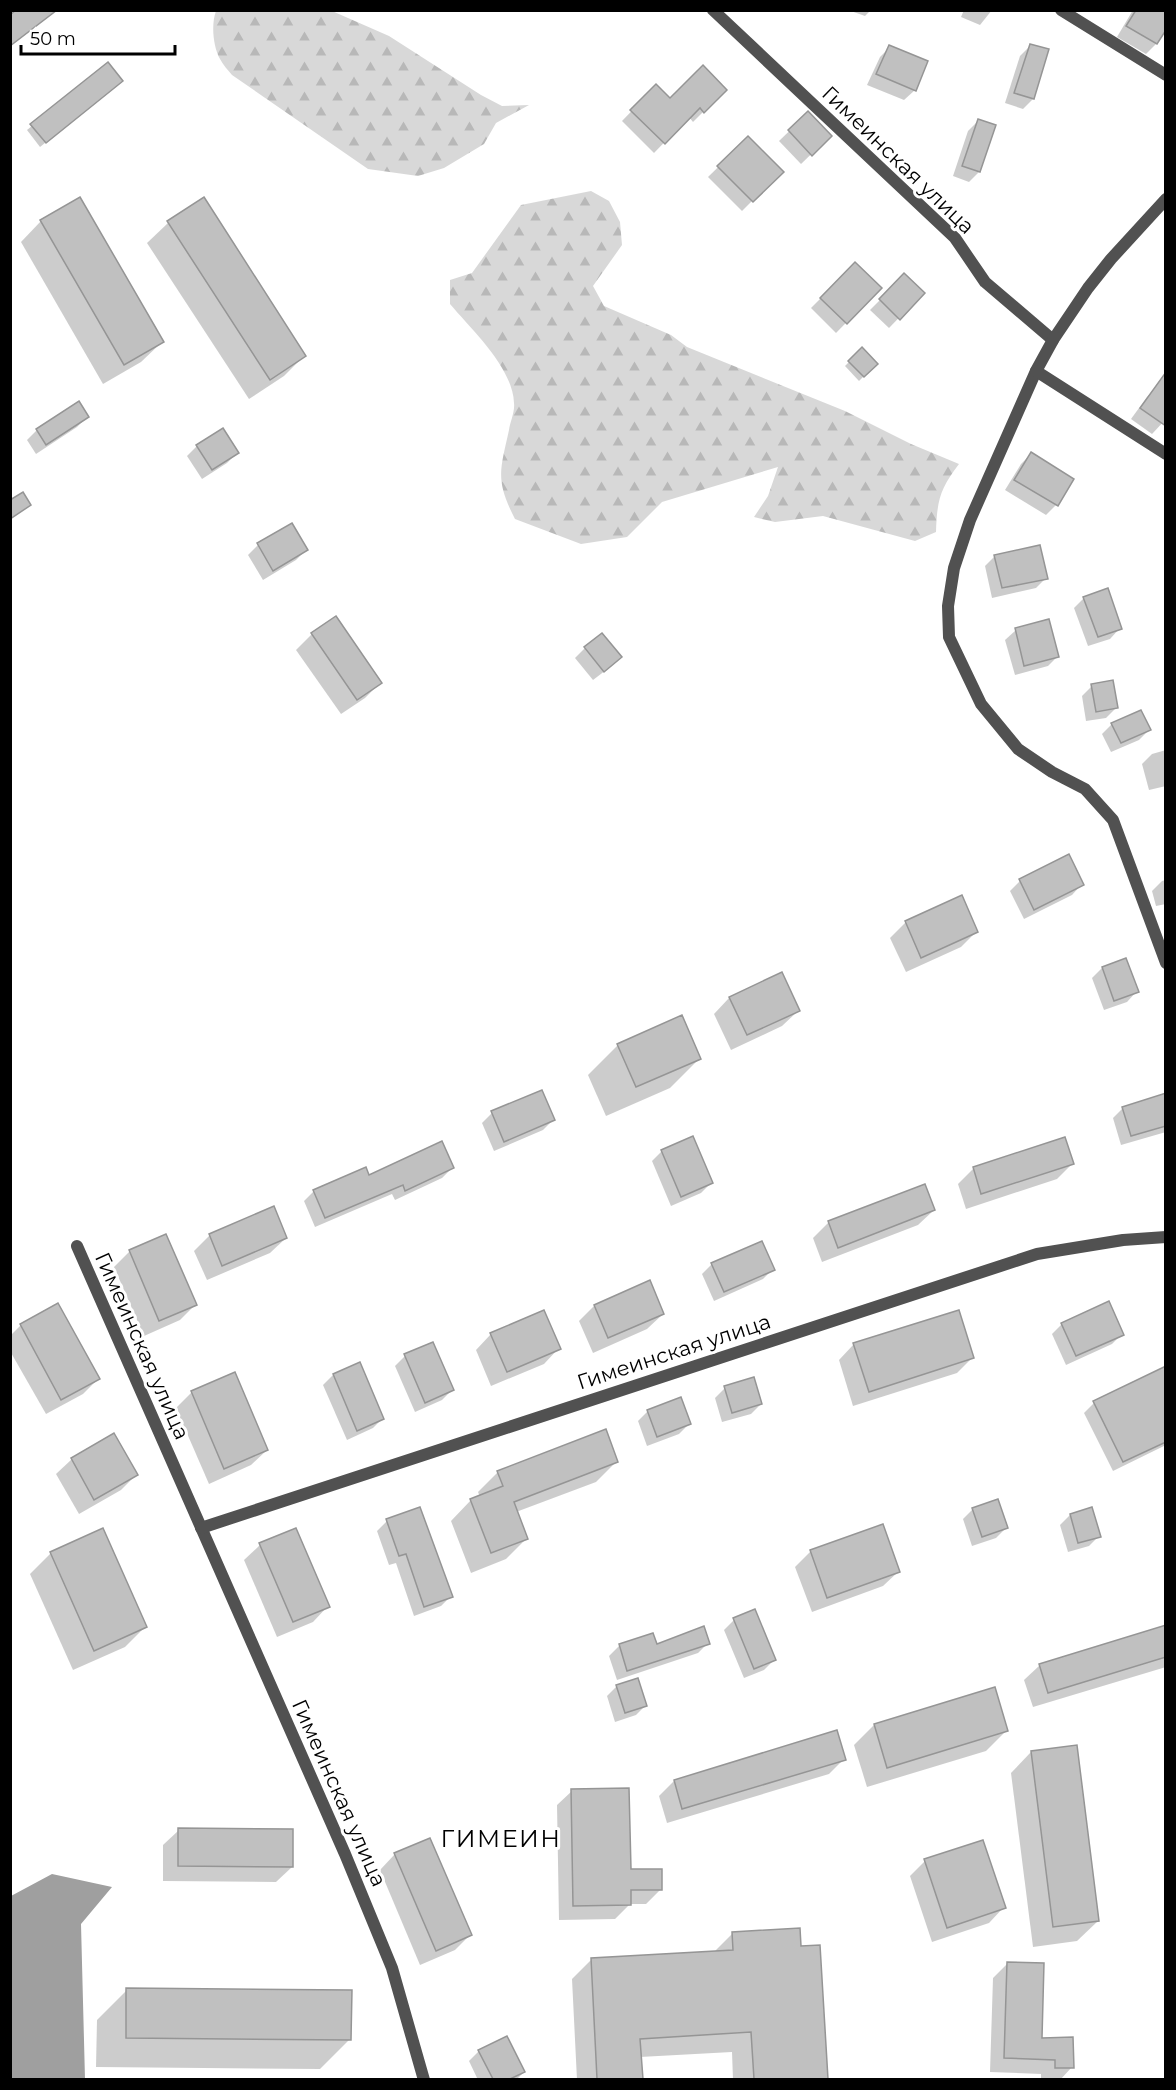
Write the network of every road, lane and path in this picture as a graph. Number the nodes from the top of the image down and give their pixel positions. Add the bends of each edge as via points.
1 (713, 10) edge
2 (1061, 10) edge
3 (1166, 75) edge
4 (1166, 199) edge
5 (1053, 340) junction
6 (1036, 371) junction
7 (1166, 454) edge
8 (1166, 963) edge
9 (1166, 1237) edge
10 (77, 1246) dead end
11 (201, 1528) junction
12 (424, 2079) edge

1 - 5 street, Гимеинская улица via 955,238 985,282
2 - 3 street
4 - 5 street via 1111,259
5 - 6 street
6 - 7 street
6 - 8 street via 970,520 954,568 948,606 949,637 981,704 1018,749 1084,789 1113,820
9 - 11 street, Гимеинская улица via 1037,1254
10 - 11 street, Гимеинская улица
11 - 12 street, Гимеинская улица via 392,1968

